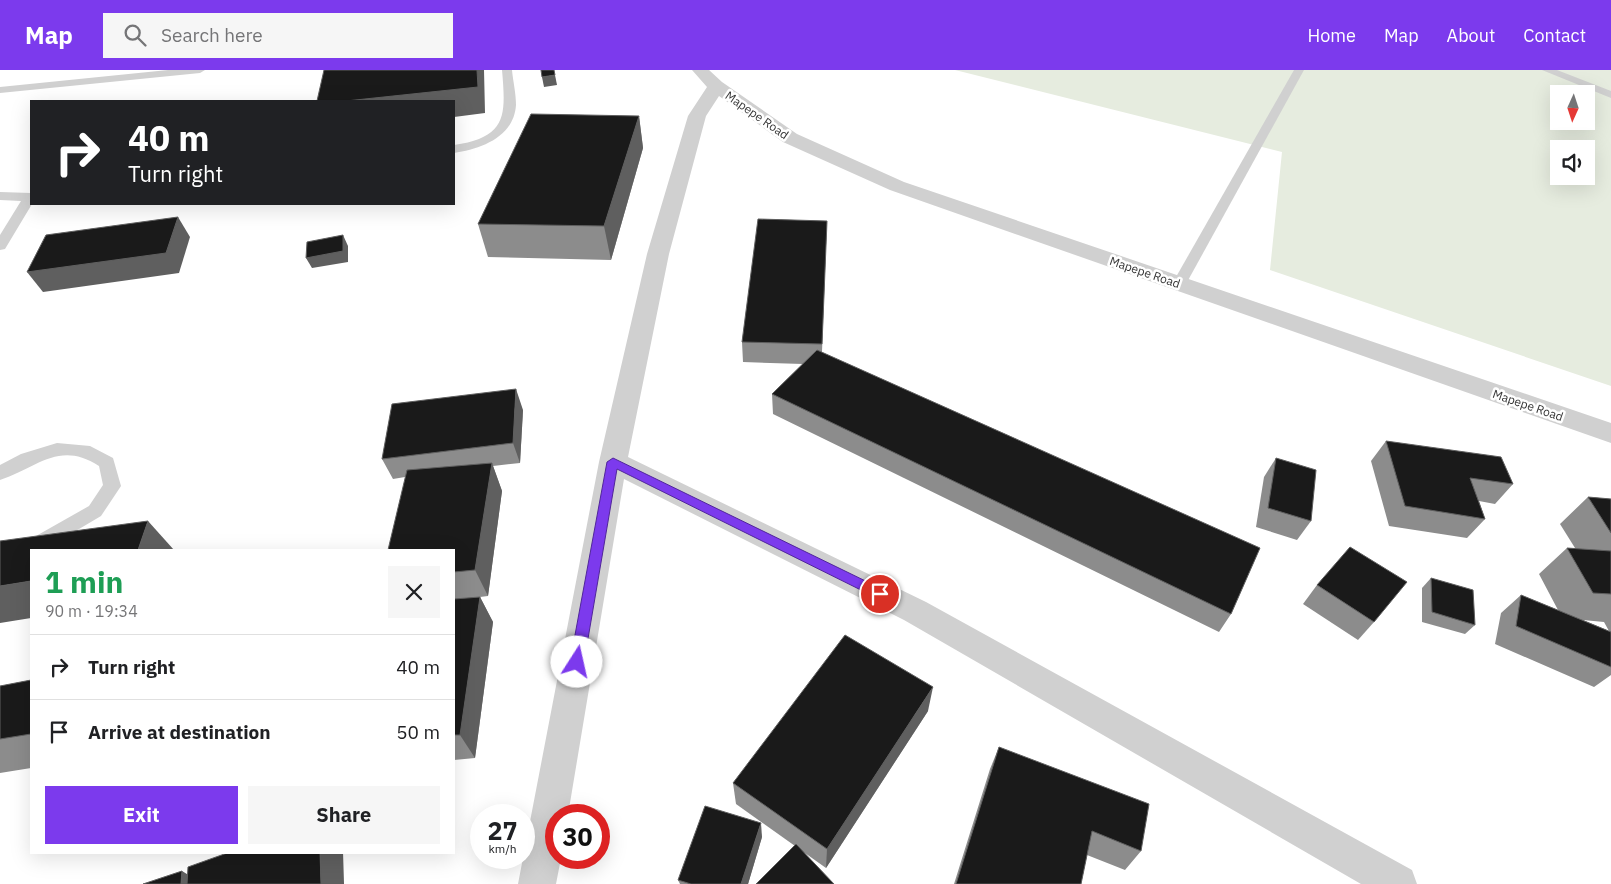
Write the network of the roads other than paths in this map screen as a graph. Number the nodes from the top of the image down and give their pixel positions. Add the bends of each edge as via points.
1 (200, 70) edge
2 (507, 70) edge
3 (1298, 70) edge
4 (1547, 70) edge
5 (708, 78) edge
6 (0, 90) edge
7 (1611, 95) edge
8 (455, 149) edge
9 (0, 196) edge
10 (30, 197) edge
11 (0, 246) edge
12 (1179, 284) junction
13 (1611, 434) edge
14 (613, 462) junction
15 (0, 473) edge
16 (0, 551) edge
17 (537, 884) edge
18 (1398, 884) edge

1 - 6 lane
2 - 8 lane via 510,107 504,127 489,140
3 - 12 lane
4 - 7 lane
5 - 12 street, Mapepe Road via 790,138 897,186
5 - 14 street via 658,254
9 - 10 lane
10 - 11 lane
12 - 13 street, Mapepe Road
14 - 17 street
14 - 18 street via 915,611
15 - 16 lane via 27,458 57,450 90,452 107,463 112,486 95,511 40,543

